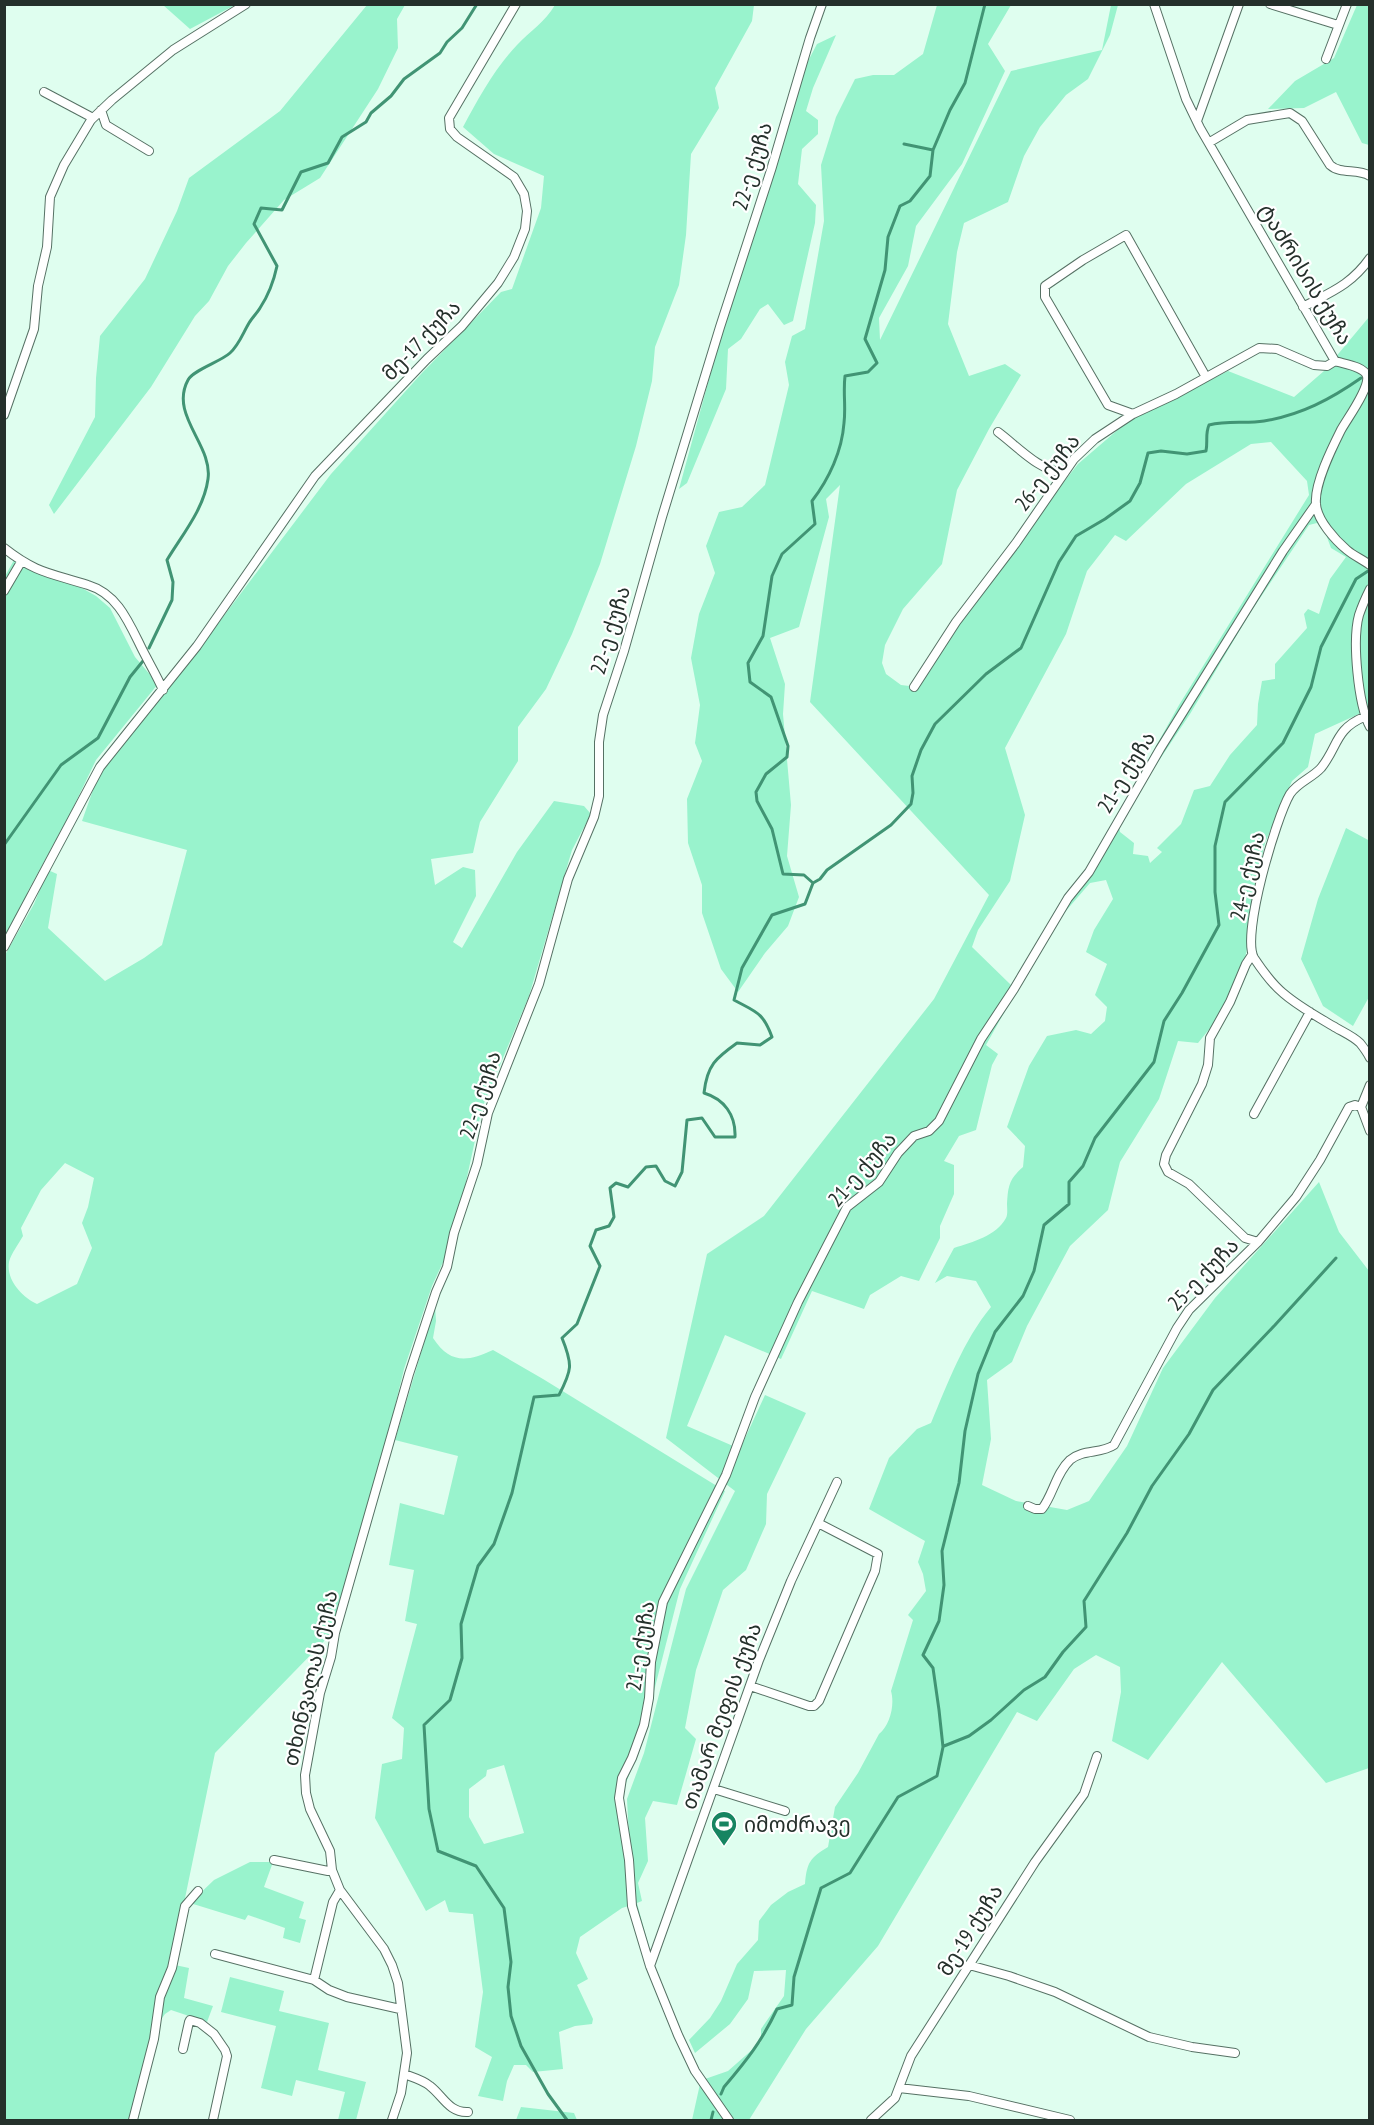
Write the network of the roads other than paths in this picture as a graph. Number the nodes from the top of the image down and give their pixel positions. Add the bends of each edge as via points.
1 (246, 4) edge
2 (516, 4) edge
3 (822, 4) edge
4 (1154, 4) edge
5 (1239, 4) edge
6 (1270, 4) edge
7 (1347, 4) edge
8 (1338, 25) junction
9 (1326, 59) dead end
10 (44, 92) dead end
11 (101, 110) junction
12 (93, 118) junction
13 (1197, 121) junction
14 (1210, 142) junction
15 (149, 151) dead end
16 (1370, 176) edge
17 (1370, 258) edge
18 (1303, 308) junction
19 (1335, 361) junction
20 (1206, 377) junction
21 (1132, 414) junction
22 (4, 415) edge
23 (998, 432) dead end
24 (1064, 473) junction
25 (1316, 504) junction
26 (4, 548) edge
27 (21, 562) junction
28 (1370, 565) edge
29 (1370, 589) edge
30 (4, 591) edge
31 (914, 687) dead end
32 (163, 690) junction
33 (1364, 717) junction
34 (1370, 728) edge
35 (4, 947) edge
36 (1252, 955) junction
37 (1310, 1012) junction
38 (1370, 1058) edge
39 (1370, 1085) edge
40 (1368, 1094) edge
41 (1361, 1107) junction
42 (1254, 1114) dead end
43 (1370, 1131) edge
44 (1258, 1242) junction
45 (447, 1267) joint
46 (837, 1482) dead end
47 (1028, 1506) dead end
48 (818, 1523) junction
49 (750, 1686) junction
50 (1097, 1756) dead end
51 (714, 1789) junction
52 (785, 1811) dead end
53 (274, 1860) dead end
54 (332, 1870) junction
55 (340, 1890) junction
56 (198, 1891) dead end
57 (215, 1954) dead end
58 (969, 1965) junction
59 (651, 1966) junction
60 (314, 1980) junction
61 (400, 2009) junction
62 (183, 2049) dead end
63 (1235, 2053) dead end
64 (404, 2074) junction
65 (899, 2088) junction
66 (468, 2112) dead end
67 (133, 2121) edge
68 (213, 2121) edge
69 (392, 2121) edge
70 (729, 2121) edge
71 (871, 2121) edge
72 (1070, 2121) edge

1 - 11 street via 173,50
2 - 32 street, მე-17 ქუჩა via 449,118 450,129 457,137 514,177 524,194 525,229 514,257 462,326 315,477
3 - 45 street, 22-ე ქუჩა via 603,715 599,796 594,817 567,879 539,984 488,1113
4 - 13 street, ტაძრისის ქუჩა
5 - 13 street
6 - 8 street
7 - 8 street
8 - 9 street
10 - 12 street
11 - 12 street
11 - 15 street via 106,125
12 - 22 street via 50,196 47,247 34,329
13 - 14 street, ტაძრისის ქუჩა
14 - 16 street via 1247,120 1290,113 1302,121 1336,170
14 - 18 street, ტაძრისის ქუჩა
17 - 18 street via 1345,285
18 - 19 street, ტაძრისის ქუჩა
19 - 20 street, 26-ე ქუჩა via 1327,366 1314,365 1276,349 1259,348
19 - 25 street, ტაძრისის ქუჩა via 1362,369 1367,382 1320,478
20 - 21 street, 26-ე ქუჩა
20 - 21 street via 1126,235 1056,277 1045,286 1045,297 1108,405
21 - 24 street, 26-ე ქუჩა via 1095,439
23 - 24 street via 1042,465
24 - 31 street, 26-ე ქუჩა
25 - 28 street via 1337,540
25 - 59 street, 21-ე ქუჩა via 1283,551 1160,748 1089,872 1068,898 981,1039 939,1121 929,1131 914,1136 879,1182 847,1207 755,1397 726,1474 663,1602 651,1662 646,1716 622,1778 619,1798 632,1906
26 - 27 street
27 - 30 street
27 - 32 street via 50,575 89,585 110,597 125,614
29 - 33 street via 1359,617 1357,651
32 - 35 street via 100,767
33 - 34 street
33 - 36 street, 24-ე ქუჩა via 1341,733 1319,770 1290,794 1257,896
36 - 37 street via 1282,992
36 - 44 street via 1210,1038 1202,1084 1164,1164 1168,1172 1189,1184 1245,1238
37 - 38 street via 1358,1041
37 - 42 street
39 - 40 street
40 - 41 street
41 - 43 street
41 - 44 street, 25-ე ქუჩა via 1349,1107 1308,1179
44 - 47 street, 25-ე ქუჩა via 1189,1310 1114,1445 1070,1460 1042,1509
45 - 54 street, თხინვალას ქუჩა via 409,1374 319,1701 305,1775 306,1794 330,1851
46 - 48 street, თამარ მეფის ქუჩა
48 - 49 street, თამარ მეფის ქუჩა
48 - 49 street via 878,1554 875,1571 814,1706
49 - 51 street, თამარ მეფის ქუჩა
50 - 58 street, მე-19 ქუჩა via 1084,1794
51 - 52 street
51 - 59 street, თამარ მეფის ქუჩა
53 - 54 street
54 - 55 street, თხინვალას ქუჩა
55 - 60 street via 333,1902
55 - 61 street, თხინვალას ქუჩა via 375,1935 392,1965
56 - 67 street via 185,1906
57 - 60 street
58 - 63 street via 1055,1992 1149,2037
58 - 65 street, მე-19 ქუჩა via 912,2056
59 - 70 street, 21-ე ქუჩა via 695,2071
60 - 61 street via 347,1997
61 - 64 street, თხინვალას ქუჩა via 407,2053
62 - 68 street via 189,2022 195,2020 214,2034 225,2050
64 - 66 street via 430,2085 456,2111
64 - 69 street, თხინვალას ქუჩა
65 - 71 street, მე-19 ქუჩა via 895,2098
65 - 72 street via 969,2096

